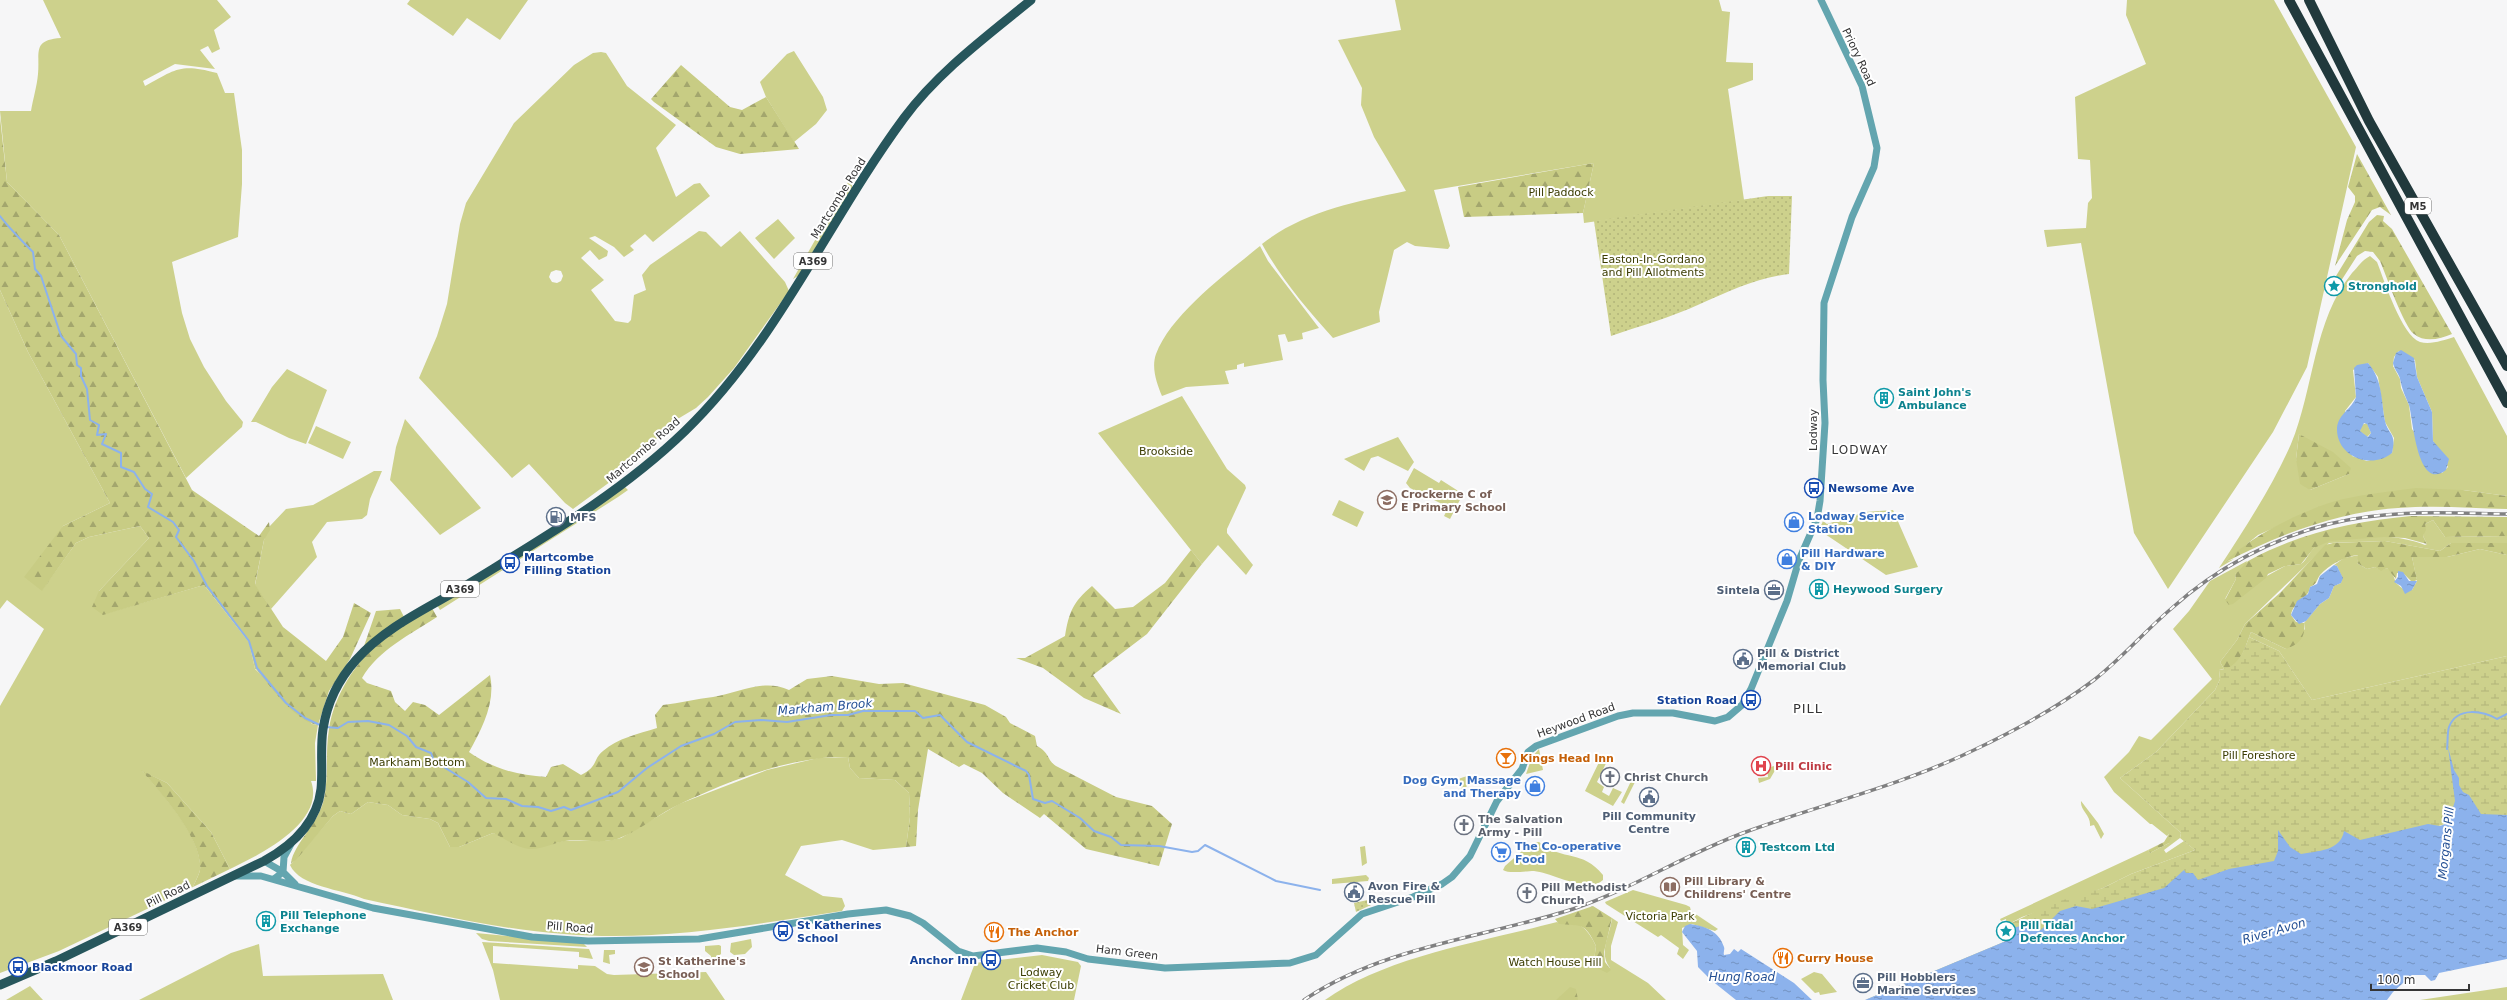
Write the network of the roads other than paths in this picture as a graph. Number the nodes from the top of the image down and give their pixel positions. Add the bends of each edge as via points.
1 (1031, 0) edge
2 (1821, 0) edge
3 (2289, 0) edge
4 (2309, 0) edge
5 (1877, 148) joint
6 (2507, 366) edge
7 (2507, 403) edge
8 (1742, 705) joint
9 (291, 844) junction
10 (260, 862) junction
11 (283, 872) junction
12 (234, 876) junction
13 (262, 876) junction
14 (274, 879) junction
15 (295, 884) junction
16 (1376, 908) joint
17 (848, 914) joint
18 (0, 985) edge

1 - 9 main road, Martcombe Road / A369 via 962,59 916,103 861,183 764,337 740,371 685,431 626,482 377,640 358,658 344,676 330,702 324,721 320,795 312,817
2 - 5 street, Priory Road via 1862,86
3 - 7 highway, M5
4 - 6 highway, M5 via 2369,121
5 - 8 street, Lodway via 1874,166 1852,217 1824,303 1825,423 1819,512 1773,637
8 - 16 street, Heywood Road via 1728,717 1715,721 1656,712 1618,716 1536,746 1528,752 1522,769 1497,801 1475,846 1458,871 1429,891
9 - 10 main road, Martcombe Road / A369
9 - 11 street via 284,857
10 - 11 street, Pill Road
10 - 12 main road, Martcombe Road / A369
10 - 13 street
11 - 14 street
11 - 15 street, Pill Road
12 - 13 street, Pill Road
12 - 18 main road, Pill Road / A369
13 - 14 street, Pill Road
14 - 15 street, Pill Road
15 - 17 street, Pill Road via 344,901 415,916 515,935 588,941 699,939
16 - 17 street, Ham Green via 1351,922 1309,959 1290,963 1187,968 1088,958 1037,948 973,956 958,951 923,923 900,913 881,910

